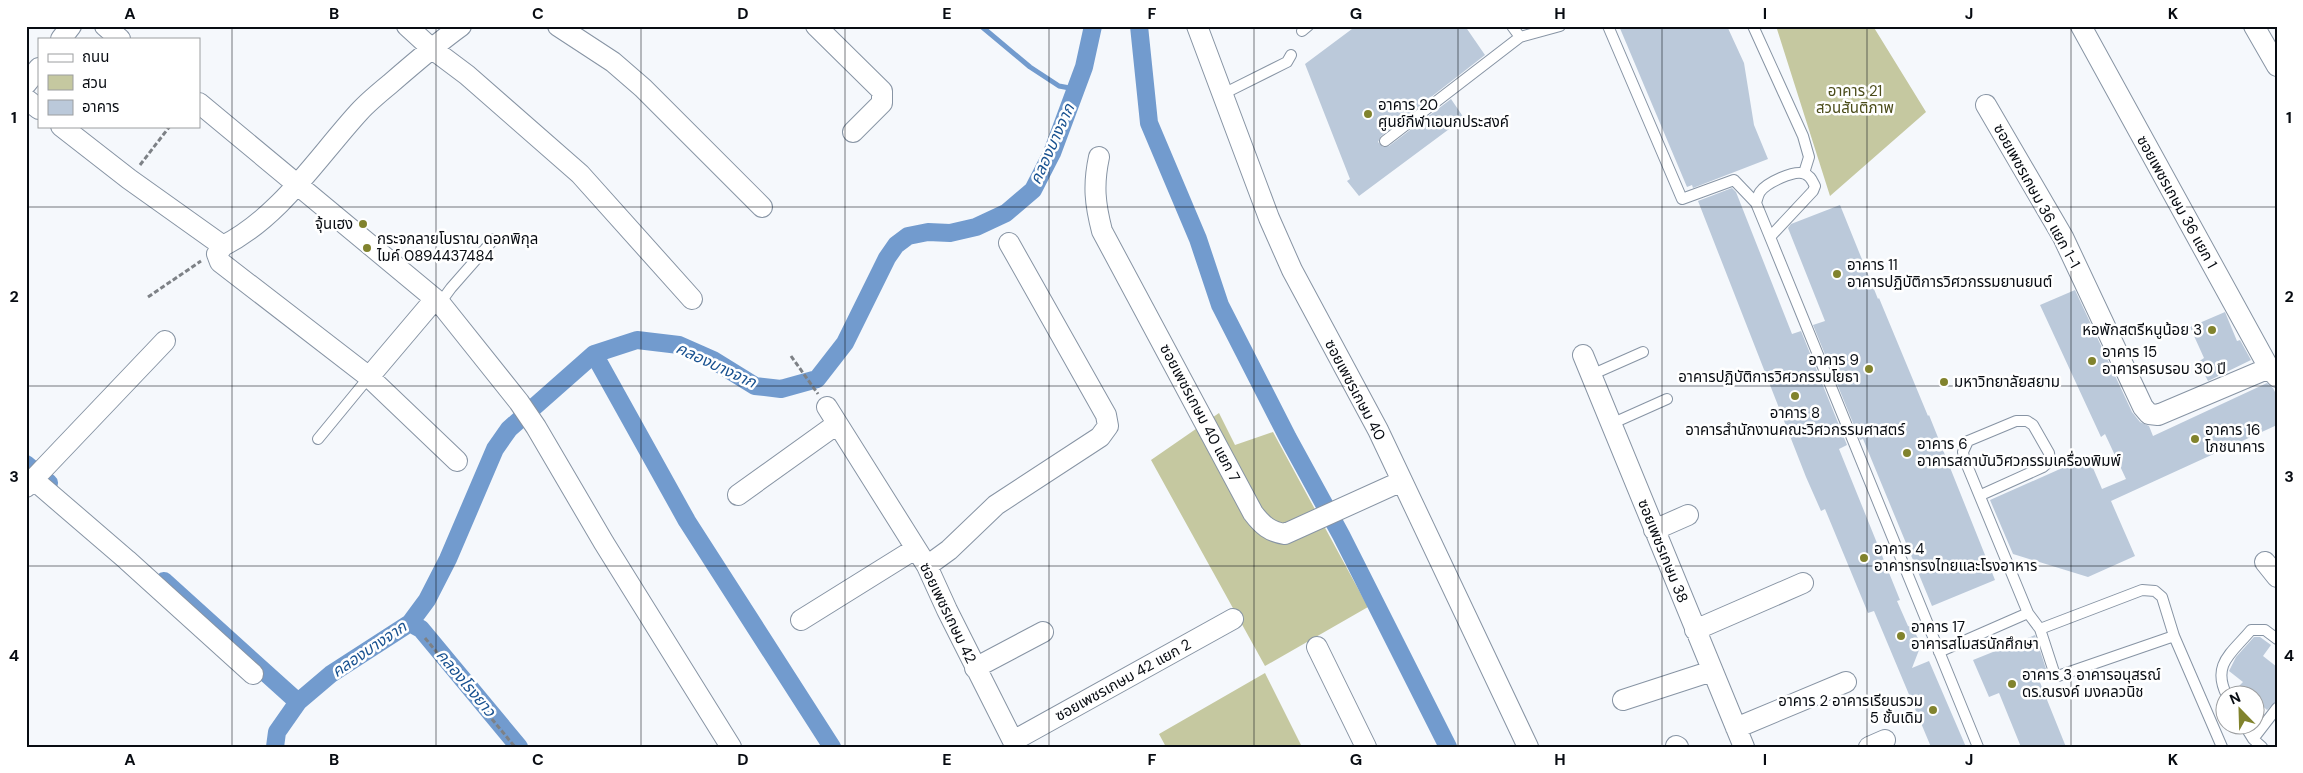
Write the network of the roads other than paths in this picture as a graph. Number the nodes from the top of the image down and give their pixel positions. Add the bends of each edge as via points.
1 (71, 26) edge
2 (105, 26) edge
3 (407, 26) edge
4 (461, 26) edge
5 (558, 26) edge
6 (816, 26) edge
7 (1197, 26) edge
8 (1512, 26) edge
9 (1560, 26) edge
10 (1608, 26) edge
11 (1754, 26) edge
12 (2080, 26) edge
13 (2254, 26) edge
14 (1520, 36) junction
15 (62, 38) edge
16 (119, 38) edge
17 (431, 48) junction
18 (1291, 55) dead end
19 (2277, 66) edge
20 (38, 69) edge
21 (26, 84) edge
22 (1223, 94) junction
23 (26, 99) edge
24 (200, 104) edge
25 (1986, 104) dead end
26 (38, 108) edge
27 (64, 128) edge
28 (853, 132) dead end
29 (1385, 141) dead end
30 (1099, 157) dead end
31 (1804, 173) junction
32 (298, 184) junction
33 (1756, 203) junction
34 (762, 207) dead end
35 (1770, 237) junction
36 (494, 240) dead end
37 (1009, 243) dead end
38 (223, 246) junction
39 (692, 298) dead end
40 (437, 301) junction
41 (165, 341) dead end
42 (1643, 352) dead end
43 (1583, 355) dead end
44 (2273, 372) edge
45 (1591, 375) junction
46 (369, 377) junction
47 (1667, 399) dead end
48 (1611, 424) junction
49 (318, 439) dead end
50 (457, 462) dead end
51 (36, 476) edge
52 (1402, 482) junction
53 (738, 495) dead end
54 (1981, 496) junction
55 (1688, 515) dead end
56 (1654, 530) junction
57 (915, 550) junction
58 (927, 566) junction
59 (1803, 583) dead end
60 (2028, 613) junction
61 (1233, 619) dead end
62 (801, 620) dead end
63 (2040, 629) junction
64 (1695, 630) junction
65 (1043, 632) dead end
66 (2174, 636) junction
67 (2277, 639) edge
68 (1317, 647) dead end
69 (1939, 652) junction
70 (975, 668) junction
71 (1712, 671) junction
72 (253, 674) dead end
73 (1846, 682) dead end
74 (2223, 686) edge
75 (1623, 700) dead end
76 (2277, 708) edge
77 (1736, 728) junction
78 (2251, 736) edge
79 (2253, 739) junction
80 (1015, 744) edge
81 (731, 747) edge
82 (1366, 747) edge
83 (1528, 747) edge
84 (1744, 747) edge
85 (1978, 747) edge
86 (2222, 747) edge
87 (2262, 747) edge

1 - 15 street
2 - 16 street
3 - 17 street
4 - 17 street
5 - 34 street via 613,62 644,88
6 - 28 street via 882,91 882,103
7 - 22 street, ซอยเพชรเกษม 40
8 - 14 lane
9 - 14 lane
10 - 33 lane via 1682,199 1734,180
11 - 31 lane via 1810,157
12 - 44 street, ซอยเพชรเกษม 36 แยก 1
13 - 19 street
14 - 29 lane
17 - 32 street via 360,111
17 - 39 street via 467,75 580,174
18 - 22 lane via 1287,62
20 - 21 street
22 - 52 street, ซอยเพชรเกษม 40 via 1292,270 1378,430
23 - 26 street
24 - 32 street
25 - 44 street, ซอยเพชรเกษม 36 แยก 1-1 via 2064,237 2148,414 2158,414
27 - 38 street
30 - 52 street, ซอยเพชรเกษม 40 แยก 7 via 1095,202 1102,231 1253,513 1264,527 1285,534
31 - 33 lane via 1771,182 1760,192
31 - 35 lane via 1815,186 1813,192
32 - 38 street via 260,221
32 - 40 street
33 - 35 lane
35 - 69 lane
36 - 40 lane
37 - 58 street via 1106,415 1108,426 1100,437 996,505 949,550
38 - 46 street via 217,254 220,262
40 - 46 street
40 - 81 street via 536,427
41 - 51 street
42 - 45 lane
43 - 45 street, ซอยเพชรเกษม 38
45 - 48 street, ซอยเพชรเกษม 38
46 - 49 lane
46 - 50 street
47 - 48 lane
48 - 56 street, ซอยเพชรเกษม 38
51 - 72 street
52 - 83 street, ซอยเพชรเกษม 40
53 - 57 street, ซอยเพชรเกษม 42 via 832,415
54 - 54 lane via 2050,461 2034,424 2016,421 1968,441 1964,458
54 - 60 lane
55 - 56 street
56 - 64 street, ซอยเพชรเกษม 38
57 - 58 street, ซอยเพชรเกษม 42
57 - 62 street
58 - 70 street, ซอยเพชรเกษม 42
59 - 64 street
60 - 63 lane
60 - 69 lane
61 - 80 street, ซอยเพชรเกษม 42 แยก 2
63 - 66 lane via 2142,590 2156,591 2162,597
63 - 66 lane via 2058,676
64 - 71 street, ซอยเพชรเกษม 38
65 - 70 street
66 - 86 lane
67 - 74 lane via 2265,630 2251,630 2221,666
68 - 82 street
69 - 85 lane
70 - 80 street, ซอยเพชรเกษม 42
71 - 75 street
71 - 77 street, ซอยเพชรเกษม 38
73 - 77 street
76 - 79 lane
77 - 84 street, ซอยเพชรเกษม 38
78 - 79 lane
79 - 87 lane

